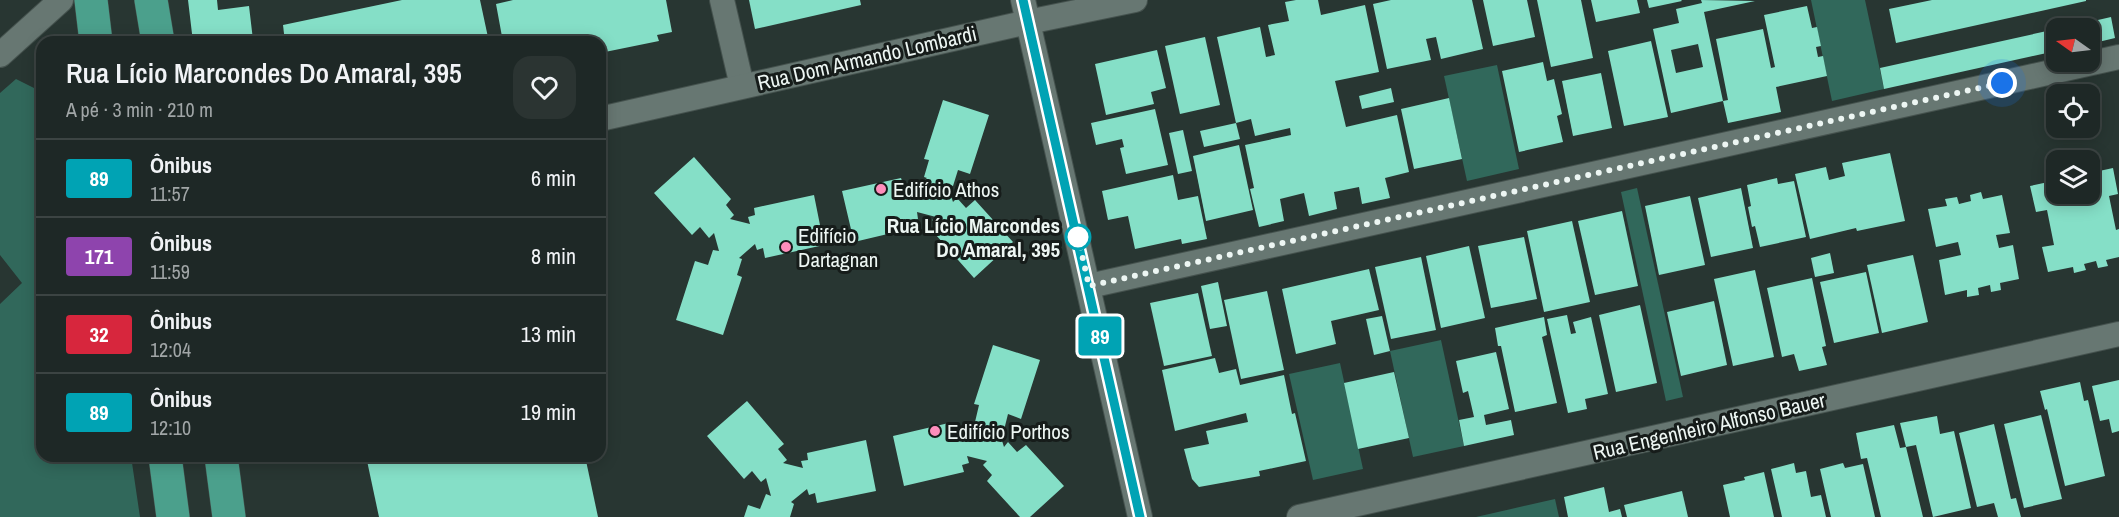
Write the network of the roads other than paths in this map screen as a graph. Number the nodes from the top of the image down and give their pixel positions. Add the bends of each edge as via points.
1 (61, 0) edge
2 (91, 0) edge
3 (151, 0) edge
4 (722, 0) edge
5 (1135, 0) edge
6 (1026, 11) edge
7 (95, 36) edge
8 (157, 36) edge
9 (0, 55) edge
10 (2119, 57) edge
11 (742, 86) junction
12 (606, 117) edge
13 (1089, 286) junction
14 (2119, 334) edge
15 (166, 462) edge
16 (222, 462) edge
17 (173, 517) edge
18 (230, 517) edge
19 (1140, 517) edge
20 (1299, 517) edge

1 - 9 street
2 - 7 highway
3 - 8 highway
4 - 11 street
5 - 6 street, Rua Dom Armando Lombardi
6 - 11 street, Rua Dom Armando Lombardi
6 - 13 street
10 - 13 street
11 - 12 street, Rua Dom Armando Lombardi
13 - 19 street
14 - 20 street, Rua Engenheiro Alfonso Bauer
15 - 17 highway
16 - 18 highway

